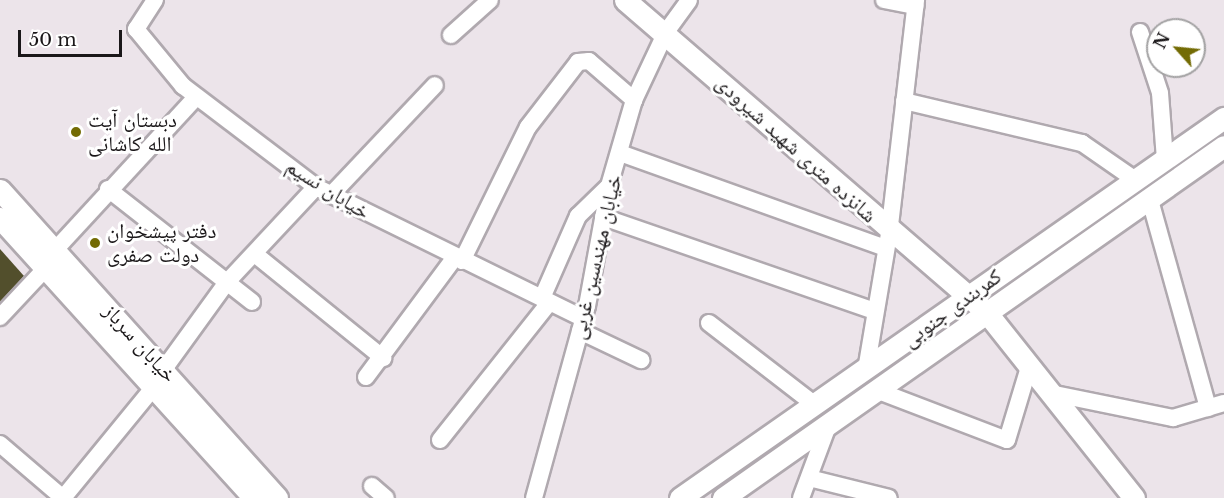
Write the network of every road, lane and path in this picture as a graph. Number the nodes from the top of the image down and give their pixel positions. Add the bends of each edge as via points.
1 (155, 0) edge
2 (490, 0) edge
3 (626, 0) edge
4 (689, 0) edge
5 (884, 0) edge
6 (916, 3) edge
7 (666, 32) junction
8 (1140, 32) dead end
9 (451, 35) dead end
10 (435, 85) dead end
11 (196, 97) junction
12 (634, 100) junction
13 (904, 101) junction
14 (1224, 118) edge
15 (1224, 146) edge
16 (620, 153) junction
17 (1165, 160) junction
18 (1134, 179) junction
19 (609, 186) junction
20 (316, 187) junction
21 (108, 189) junction
22 (0, 190) edge
23 (331, 195) junction
24 (1150, 201) junction
25 (603, 217) junction
26 (0, 218) edge
27 (887, 241) junction
28 (256, 255) junction
29 (51, 259) junction
30 (459, 259) junction
31 (227, 282) junction
32 (968, 296) junction
33 (546, 300) junction
34 (252, 302) dead end
35 (874, 311) junction
36 (987, 314) junction
37 (0, 317) edge
38 (709, 323) dead end
39 (582, 325) junction
40 (382, 358) junction
41 (641, 360) dead end
42 (1029, 367) junction
43 (866, 370) junction
44 (366, 377) dead end
45 (159, 378) junction
46 (876, 390) junction
47 (1050, 393) junction
48 (1224, 403) edge
49 (815, 405) junction
50 (1208, 408) junction
51 (829, 423) junction
52 (440, 440) dead end
53 (0, 444) edge
54 (808, 478) junction
55 (372, 486) dead end
56 (536, 494) edge
57 (63, 498) edge
58 (254, 498) edge
59 (277, 498) edge
60 (386, 498) edge
61 (681, 498) edge
62 (723, 498) edge
63 (801, 498) edge
64 (889, 498) edge
65 (1134, 498) edge

1 - 11 street, خیابان نسیم via 136,29
2 - 9 street
3 - 7 main road, شانزده متری شهید شیرودی
4 - 7 street, خیابان مهندسین غربی
5 - 6 street
6 - 13 street
7 - 12 street, خیابان مهندسین غربی
7 - 27 main road, شانزده متری شهید شیرودی
8 - 17 street via 1160,93
10 - 23 street
11 - 20 street, خیابان نسیم
11 - 21 street
12 - 16 street, خیابان مهندسین غربی
12 - 30 street via 589,61 578,62 528,127
13 - 18 street via 1082,143
13 - 27 street
14 - 17 main road, کمربندی جنوبی
15 - 24 main road, کمربندی جنوبی
16 - 19 street, خیابان مهندسین غربی
16 - 27 street
17 - 18 main road, کمربندی جنوبی
18 - 32 main road, کمربندی جنوبی
19 - 25 street, خیابان مهندسین غربی
19 - 33 street via 578,216
20 - 23 street, خیابان نسیم
20 - 28 street
21 - 29 street
21 - 31 street
22 - 29 main road, خیابان سرباز
23 - 30 street, خیابان نسیم
24 - 36 main road, کمربندی جنوبی
24 - 50 street
25 - 35 street
25 - 39 street, خیابان مهندسین غربی
26 - 29 main road, خیابان سرباز
27 - 32 main road, شانزده متری شهید شیرودی
27 - 35 street
28 - 31 street
28 - 40 street
29 - 37 street
29 - 45 main road, خیابان سرباز
30 - 33 street, خیابان نسیم
30 - 40 street
31 - 34 street
31 - 45 street
32 - 36 main road, شانزده متری شهید شیرودی
32 - 43 main road, کمربندی جنوبی
33 - 39 street, خیابان نسیم
33 - 52 street
35 - 43 street
36 - 42 main road, شانزده متری شهید شیرودی
36 - 46 main road, کمربندی جنوبی
38 - 49 street
39 - 41 street, خیابان نسیم
39 - 56 street, خیابان مهندسین غربی
40 - 44 street
42 - 46 street via 1007,440
42 - 47 main road, شانزده متری شهید شیرودی
43 - 49 main road, کمربندی جنوبی
45 - 57 street
45 - 58 main road, خیابان سرباز
45 - 59 main road, خیابان سرباز
46 - 51 main road, کمربندی جنوبی
47 - 50 street via 1173,418
47 - 65 main road, شانزده متری شهید شیرودی
48 - 50 street
49 - 61 main road, کمربندی جنوبی
51 - 54 street
51 - 62 main road, کمربندی جنوبی
53 - 57 street
54 - 63 street
54 - 64 street
55 - 60 street

